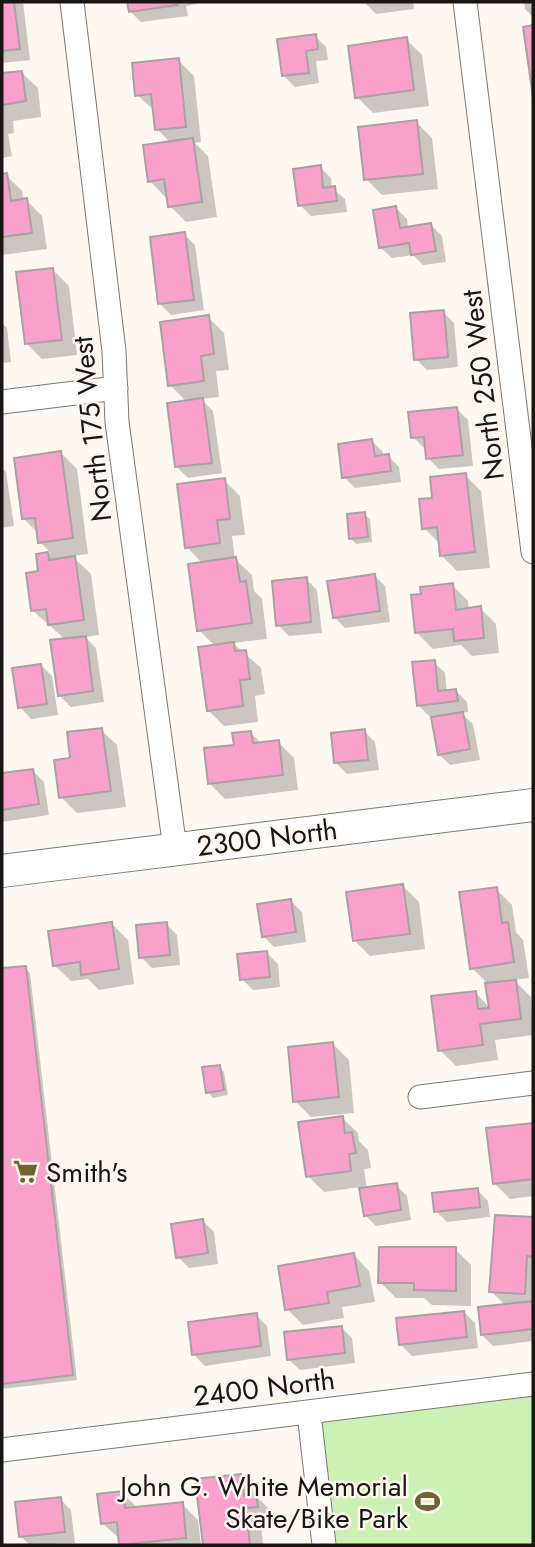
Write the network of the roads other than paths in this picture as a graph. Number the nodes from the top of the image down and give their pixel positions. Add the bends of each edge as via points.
1 (72, 2) edge
2 (465, 2) edge
3 (523, 377) edge
4 (116, 388) junction
5 (2, 402) edge
6 (533, 552) edge
7 (533, 805) edge
8 (175, 849) junction
9 (2, 871) edge
10 (533, 1083) edge
11 (420, 1097) dead end
12 (533, 1384) edge
13 (309, 1413) junction
14 (2, 1450) edge
15 (324, 1545) edge

1 - 4 street, North 175 West
2 - 3 street, North 250 West
3 - 6 street, North 250 West
4 - 5 street
4 - 8 street, North 175 West
7 - 8 street, 2300 North
8 - 9 street, 2300 North
10 - 11 street
12 - 13 street, 2400 North
13 - 14 street, 2400 North
13 - 15 street

